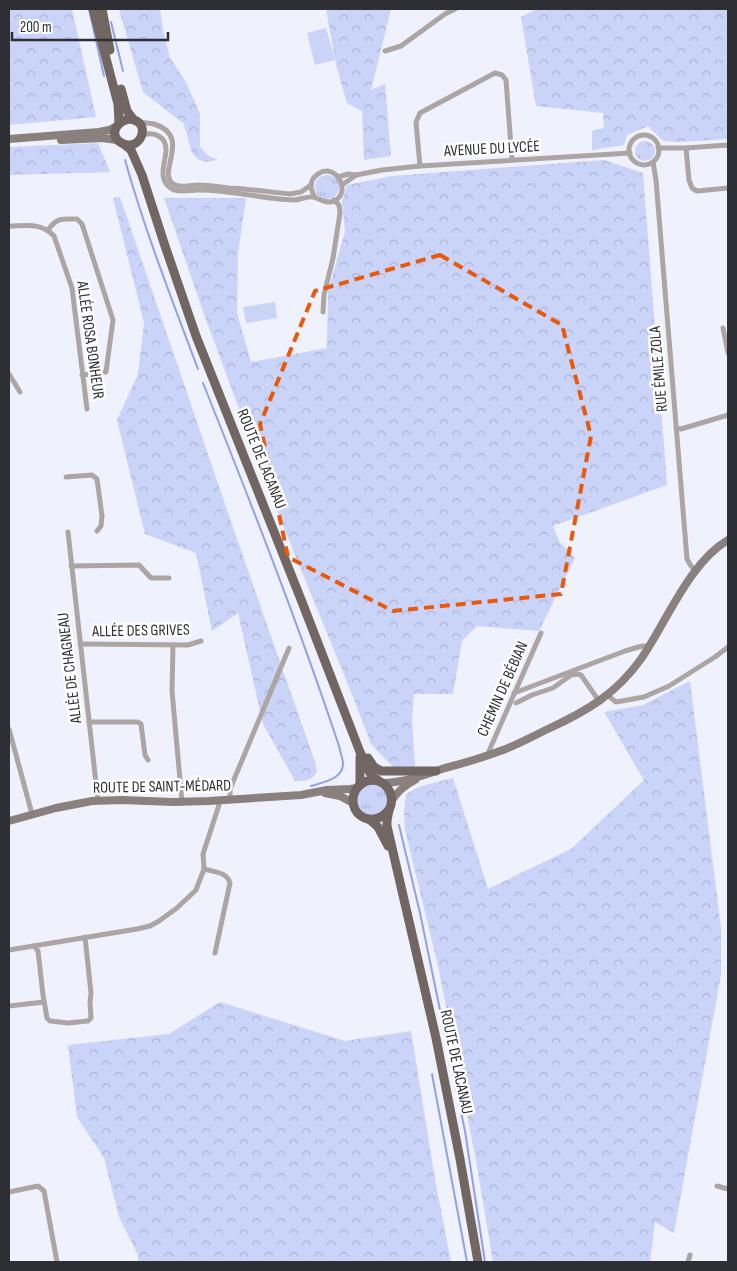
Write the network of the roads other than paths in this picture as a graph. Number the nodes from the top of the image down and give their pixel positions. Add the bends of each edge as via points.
1 (93, 9) edge
2 (102, 9) edge
3 (455, 9) edge
4 (385, 52) dead end
5 (136, 121) junction
6 (118, 124) junction
7 (140, 138) junction
8 (9, 139) edge
9 (27, 139) junction
10 (117, 140) junction
11 (126, 145) junction
12 (728, 145) edge
13 (658, 148) junction
14 (686, 148) junction
15 (630, 153) junction
16 (512, 160) junction
17 (653, 162) junction
18 (420, 166) junction
19 (142, 175) junction
20 (356, 175) junction
21 (338, 177) junction
22 (311, 185) junction
23 (342, 185) junction
24 (728, 188) edge
25 (315, 198) junction
26 (334, 200) junction
27 (9, 226) edge
28 (48, 230) junction
29 (323, 312) dead end
30 (723, 328) dead end
31 (728, 353) edge
32 (9, 374) edge
33 (82, 375) junction
34 (20, 392) dead end
35 (87, 408) dead end
36 (728, 415) edge
37 (676, 428) junction
38 (66, 477) dead end
39 (97, 531) dead end
40 (68, 532) dead end
41 (728, 540) edge
42 (71, 566) junction
43 (696, 571) junction
44 (169, 578) dead end
45 (541, 633) dead end
46 (202, 641) dead end
47 (80, 644) junction
48 (173, 645) junction
49 (649, 646) junction
50 (728, 647) edge
51 (289, 648) dead end
52 (514, 693) junction
53 (607, 695) junction
54 (599, 701) junction
55 (516, 703) dead end
56 (343, 706) junction
57 (89, 722) junction
58 (9, 729) edge
59 (360, 752) junction
60 (489, 755) junction
61 (148, 760) dead end
62 (436, 771) junction
63 (424, 775) junction
64 (381, 782) junction
65 (359, 786) junction
66 (318, 792) junction
67 (230, 800) junction
68 (392, 800) junction
69 (98, 801) junction
70 (219, 801) junction
71 (182, 802) junction
72 (353, 804) junction
73 (389, 810) junction
74 (32, 814) junction
75 (369, 819) junction
76 (9, 821) edge
77 (204, 869) junction
78 (397, 869) junction
79 (86, 937) junction
80 (34, 946) junction
81 (9, 950) edge
82 (215, 953) dead end
83 (44, 1002) junction
84 (9, 1006) edge
85 (717, 1186) dead end
86 (728, 1190) edge
87 (9, 1192) edge
88 (690, 1255) dead end
89 (57, 1262) edge
90 (478, 1262) edge
91 (688, 1262) edge

1 - 6 main road via 118,104
2 - 5 main road via 127,111
3 - 4 street via 402,46
5 - 6 main road via 129,119
5 - 7 main road via 142,127
5 - 22 street via 158,126 170,136 173,146 168,176 177,186 200,185 290,194
6 - 9 street via 99,132
6 - 10 main road
7 - 11 main road
7 - 19 main road, ROUTE DE LACANAU
7 - 25 street via 155,134 164,141 163,175 173,190 204,190 293,200
8 - 9 street
9 - 10 street
10 - 11 main road
11 - 19 main road, ROUTE DE LACANAU
12 - 14 street
13 - 14 street
13 - 15 street via 654,140 642,135 633,140
13 - 17 street via 658,156
14 - 24 street via 692,188 698,191
15 - 16 street, AVENUE DU LYCÉE
15 - 17 street via 639,164
16 - 18 street, AVENUE DU LYCÉE
16 - 18 street via 506,80 495,73 420,113 416,122
17 - 37 street, RUE ÉMILE ZOLA
18 - 20 street, AVENUE DU LYCÉE
19 - 56 main road, ROUTE DE LACANAU via 196,336
20 - 21 street, AVENUE DU LYCÉE
20 - 23 street, AVENUE DU LYCÉE
21 - 22 street via 320,172
21 - 23 street
22 - 25 street
23 - 26 street via 341,194
25 - 26 street via 327,202
26 - 29 street via 340,213
27 - 28 street via 41,226
28 - 33 street, ALLÉE ROSA BONHEUR via 54,236 72,288
28 - 33 street via 59,219 77,219 82,224 113,320 106,372
30 - 31 street
32 - 34 street
33 - 35 street, ALLÉE ROSA BONHEUR
36 - 37 street
37 - 43 street, RUE ÉMILE ZOLA via 687,559
38 - 39 street via 92,475 96,479 102,516
40 - 42 street, ALLÉE DE CHAGNEAU
41 - 43 street via 709,554
42 - 44 street via 139,564 151,578
42 - 47 street, ALLÉE DE CHAGNEAU
43 - 49 street
45 - 52 street, CHEMIN DE BÉBIAN
46 - 48 street, ALLÉE DES GRIVES
47 - 48 street, ALLÉE DES GRIVES
47 - 57 street, ALLÉE DE CHAGNEAU
48 - 71 street via 172,691
49 - 52 street via 625,651
49 - 53 street
50 - 53 street via 669,686 644,697 616,702
51 - 67 street via 230,789
52 - 60 street, CHEMIN DE BÉBIAN
53 - 54 street
54 - 55 street via 581,675 576,674 553,688
54 - 60 street via 522,742
56 - 59 main road, ROUTE DE LACANAU
56 - 62 main road via 377,770
57 - 61 street via 138,722
57 - 69 street, ALLÉE DE CHAGNEAU
58 - 74 street
59 - 64 main road, ROUTE DE LACANAU via 370,772
59 - 65 main road, ROUTE DE LACANAU
60 - 62 street
62 - 63 street
63 - 64 street
63 - 68 street via 398,791
64 - 65 main road via 369,781
64 - 68 main road, ROUTE DE LACANAU via 389,790
65 - 66 street, ROUTE DE SAINT-MÉDARD
65 - 72 main road, ROUTE DE LACANAU
66 - 67 street, ROUTE DE SAINT-MÉDARD
66 - 72 street, ROUTE DE SAINT-MÉDARD via 340,796
67 - 70 street, ROUTE DE SAINT-MÉDARD
68 - 73 main road, ROUTE DE LACANAU
69 - 71 street, ROUTE DE SAINT-MÉDARD
69 - 74 street, ROUTE DE SAINT-MÉDARD
70 - 71 street, ROUTE DE SAINT-MÉDARD
70 - 77 street via 203,854
72 - 75 main road, ROUTE DE LACANAU via 357,812
73 - 75 main road via 381,817
73 - 78 main road, ROUTE DE LACANAU via 387,826
74 - 76 street, ROUTE DE SAINT-MÉDARD
75 - 78 main road, ROUTE DE LACANAU via 382,834
77 - 79 street via 196,890 159,921 137,929
77 - 82 street via 223,874 230,883
78 - 90 main road, ROUTE DE LACANAU via 436,1038
79 - 80 street
79 - 83 street via 91,1018 68,1023 50,1021
80 - 81 street
80 - 83 street via 38,951
83 - 84 street
85 - 86 street
87 - 89 street via 38,1186 44,1191
88 - 91 street

